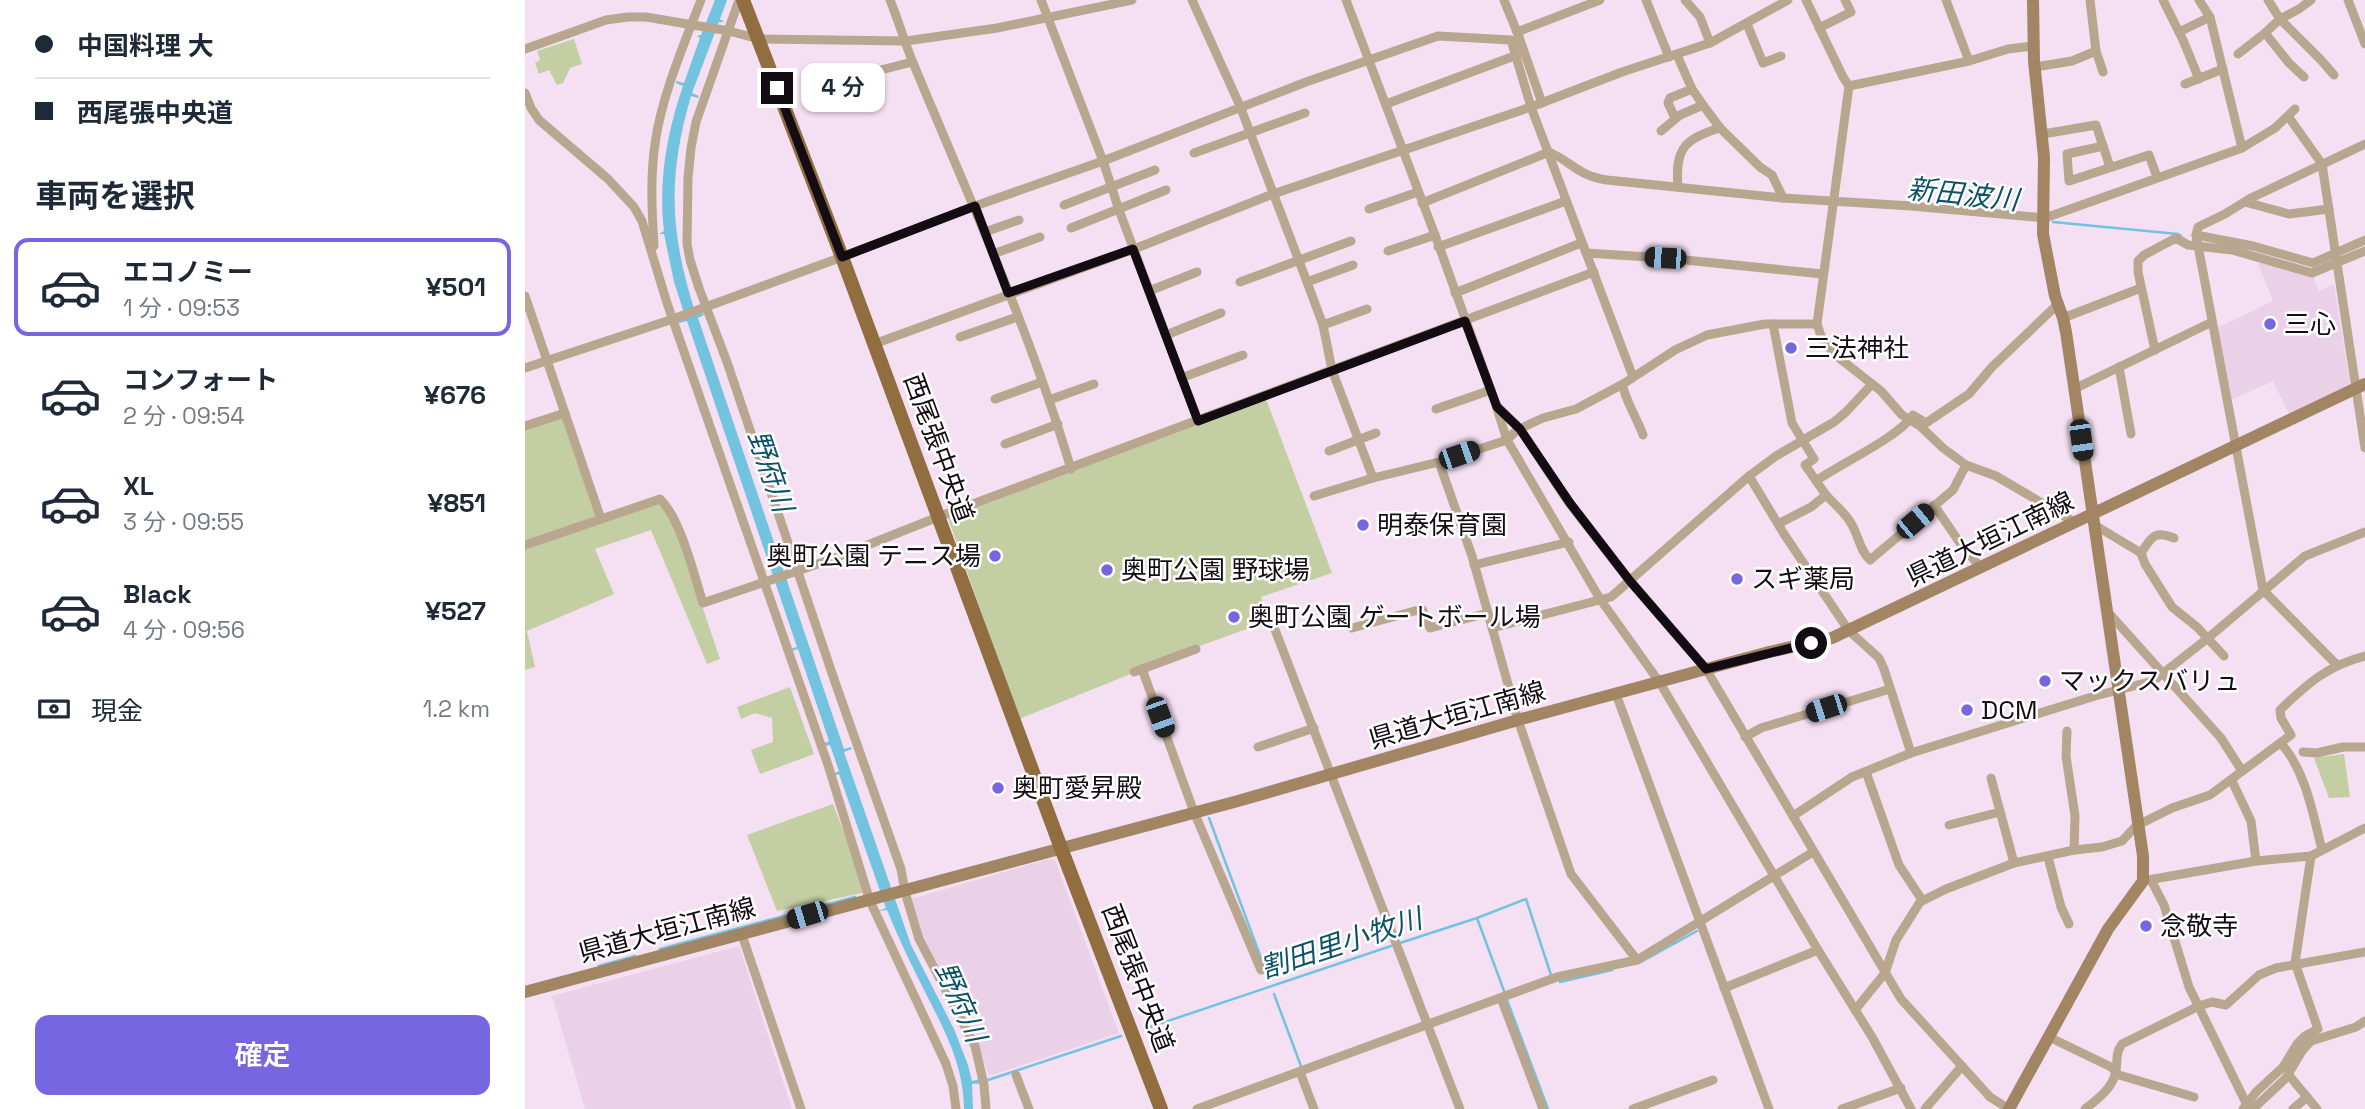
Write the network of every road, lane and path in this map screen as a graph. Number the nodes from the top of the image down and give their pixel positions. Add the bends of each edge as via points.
1 (701, 0) edge
2 (741, 0) edge
3 (890, 0) edge
4 (1041, 0) edge
5 (1132, 0) edge
6 (1192, 0) edge
7 (1346, 0) edge
8 (1504, 0) edge
9 (1600, 0) edge
10 (1646, 0) edge
11 (1685, 0) edge
12 (1788, 0) edge
13 (1806, 0) edge
14 (1845, 0) edge
15 (1946, 0) edge
16 (2033, 0) edge
17 (2090, 0) edge
18 (2163, 0) edge
19 (2199, 0) edge
20 (2268, 0) edge
21 (2311, 0) edge
22 (2348, 0) edge
23 (1578, 4) edge
24 (2210, 16) junction
25 (1047, 19) junction
26 (2280, 19) junction
27 (1747, 24) junction
28 (693, 25) junction
29 (1819, 28) junction
30 (728, 30) junction
31 (2179, 32) junction
32 (2265, 33) junction
33 (1516, 36) junction
34 (759, 39) junction
35 (906, 41) junction
36 (1710, 43) junction
37 (2365, 44) edge
38 (2033, 46) junction
39 (525, 49) edge
40 (2096, 51) junction
41 (2238, 54) dead end
42 (1517, 55) junction
43 (1673, 56) junction
44 (1781, 56) dead end
45 (1369, 61) junction
46 (1969, 61) junction
47 (912, 62) junction
48 (2035, 67) junction
49 (2223, 69) junction
50 (873, 72) dead end
51 (2103, 72) dead end
52 (2334, 75) dead end
53 (2304, 77) dead end
54 (2199, 79) junction
55 (2185, 84) dead end
56 (1849, 86) junction
57 (1692, 89) junction
58 (525, 93) edge
59 (1542, 103) junction
60 (1385, 104) junction
61 (1703, 105) junction
62 (1240, 106) junction
63 (1531, 107) junction
64 (2295, 109) dead end
65 (1305, 113) dead end
66 (2288, 116) junction
67 (1675, 118) junction
68 (1720, 128) junction
69 (1661, 131) dead end
70 (1250, 133) junction
71 (2043, 134) junction
72 (2365, 144) edge
73 (2103, 146) junction
74 (2242, 148) junction
75 (1401, 150) junction
76 (1549, 152) junction
77 (1194, 153) dead end
78 (1103, 161) junction
79 (2322, 164) junction
80 (2111, 167) junction
81 (1155, 170) dead end
82 (2157, 177) junction
83 (1678, 187) junction
84 (1112, 188) junction
85 (1166, 190) dead end
86 (1418, 192) junction
87 (1273, 194) junction
88 (1783, 198) junction
89 (1833, 200) junction
90 (1566, 201) junction
91 (2245, 202) junction
92 (1422, 203) junction
93 (1064, 205) dead end
94 (975, 206) junction
95 (1369, 209) dead end
96 (2329, 209) junction
97 (1119, 210) junction
98 (2045, 218) junction
99 (1019, 220) dead end
100 (1071, 228) dead end
101 (985, 232) junction
102 (2196, 234) junction
103 (1435, 235) junction
104 (1040, 237) dead end
105 (2365, 240) edge
106 (1350, 241) dead end
107 (1581, 243) junction
108 (2198, 245) junction
109 (1439, 247) junction
110 (1133, 249) junction
111 (1388, 251) dead end
112 (2365, 251) edge
113 (2336, 252) junction
114 (1586, 253) junction
115 (993, 254) junction
116 (842, 257) junction
117 (1299, 260) junction
118 (2336, 263) junction
119 (655, 264) junction
120 (1353, 265) dead end
121 (1197, 272) dead end
122 (1594, 272) junction
123 (1823, 274) junction
124 (1240, 282) dead end
125 (1307, 282) junction
126 (2141, 288) junction
127 (1149, 290) junction
128 (1008, 293) junction
129 (1455, 293) junction
130 (525, 296) edge
131 (2057, 304) junction
132 (705, 306) junction
133 (1367, 309) dead end
134 (1221, 313) dead end
135 (1017, 317) junction
136 (2063, 318) junction
137 (673, 319) junction
138 (1465, 321) junction
139 (2212, 322) junction
140 (1773, 324) junction
141 (1817, 324) junction
142 (1323, 325) junction
143 (1166, 335) junction
144 (960, 337) dead end
145 (874, 344) junction
146 (2155, 350) junction
147 (1243, 355) dead end
148 (547, 360) junction
149 (2119, 367) junction
150 (525, 368) edge
151 (1332, 370) junction
152 (1633, 377) junction
153 (1181, 378) junction
154 (1042, 382) junction
155 (1094, 384) dead end
156 (1623, 384) junction
157 (1872, 384) junction
158 (2360, 386) edge
159 (2074, 389) junction
160 (1491, 390) junction
161 (995, 399) dead end
162 (1049, 400) junction
163 (1497, 407) junction
164 (1436, 409) dead end
165 (565, 412) junction
166 (1910, 420) junction
167 (1198, 421) junction
168 (1058, 424) junction
169 (525, 426) edge
170 (1520, 429) junction
171 (1376, 433) dead end
172 (2131, 434) dead end
173 (1643, 435) dead end
174 (1802, 439) junction
175 (1357, 440) junction
176 (1507, 440) junction
177 (1005, 444) dead end
178 (2237, 446) junction
179 (2365, 448) edge
180 (1329, 451) dead end
181 (1439, 462) junction
182 (1966, 465) junction
183 (1071, 469) junction
184 (1749, 477) junction
185 (1373, 478) junction
186 (1817, 481) junction
187 (1826, 495) junction
188 (1314, 496) dead end
189 (1934, 505) junction
190 (938, 517) junction
191 (601, 519) junction
192 (2092, 519) junction
193 (2076, 523) junction
194 (1778, 524) junction
195 (2365, 532) edge
196 (2174, 538) dead end
197 (1569, 542) junction
198 (525, 545) edge
199 (2141, 553) junction
200 (1474, 565) junction
201 (1981, 568) junction
202 (798, 572) junction
203 (1630, 581) junction
204 (764, 584) junction
205 (2263, 590) junction
206 (1600, 599) junction
207 (2105, 609) junction
208 (1488, 613) junction
209 (1272, 622) dead end
210 (1352, 628) dead end
211 (1492, 628) junction
212 (1849, 631) junction
213 (2208, 638) junction
214 (1196, 649) dead end
215 (2224, 656) dead end
216 (2365, 656) edge
217 (2336, 664) junction
218 (1706, 669) junction
219 (2163, 674) junction
220 (1660, 683) junction
221 (1890, 689) junction
222 (2118, 690) junction
223 (1616, 694) junction
224 (1518, 720) junction
225 (1314, 728) junction
226 (2067, 731) dead end
227 (1745, 737) junction
228 (2281, 743) junction
229 (1258, 747) dead end
230 (2365, 747) edge
231 (2303, 752) dead end
232 (1911, 753) junction
233 (2242, 771) junction
234 (1866, 772) junction
235 (1332, 775) junction
236 (1991, 778) dead end
237 (2232, 780) junction
238 (1194, 812) junction
239 (2000, 812) junction
240 (1793, 816) junction
241 (1949, 825) dead end
242 (2138, 825) junction
243 (2365, 828) edge
244 (1061, 848) junction
245 (2074, 850) junction
246 (2322, 850) junction
247 (1813, 852) junction
248 (2311, 856) junction
249 (2048, 857) junction
250 (2256, 861) junction
251 (2014, 863) junction
252 (1775, 876) junction
253 (2147, 881) junction
254 (905, 892) junction
255 (870, 901) junction
256 (1922, 901) junction
257 (1700, 923) junction
258 (2069, 924) dead end
259 (742, 934) junction
260 (1818, 950) junction
261 (2365, 952) edge
262 (1637, 960) junction
263 (2295, 963) junction
264 (1261, 970) dead end
265 (1885, 973) junction
266 (1724, 988) junction
267 (525, 992) edge
268 (1501, 998) junction
269 (2199, 1006) junction
270 (1856, 1010) junction
271 (2365, 1021) edge
272 (1427, 1024) junction
273 (2049, 1037) junction
274 (1962, 1066) junction
275 (1300, 1072) junction
276 (2116, 1072) junction
277 (2288, 1074) junction
278 (1016, 1075) dead end
279 (1713, 1080) dead end
280 (1901, 1088) junction
281 (2194, 1097) dead end
282 (2307, 1097) junction
283 (2248, 1108) edge
284 (801, 1109) edge
285 (956, 1109) edge
286 (986, 1109) edge
287 (1029, 1109) edge
288 (1161, 1109) edge
289 (1198, 1109) edge
290 (1314, 1109) edge
291 (1460, 1109) edge
292 (1542, 1109) edge
293 (1633, 1109) edge
294 (1769, 1109) edge
295 (1842, 1109) edge
296 (1912, 1109) edge
297 (1925, 1109) edge
298 (2009, 1109) edge
299 (2085, 1109) edge
300 (2293, 1109) edge
301 (2317, 1109) edge

1 - 28 street
2 - 30 street
2 - 34 main road, 西尾張中央道
3 - 35 street
4 - 25 street
5 - 25 street
6 - 62 street
7 - 45 street
8 - 33 street
9 - 23 street
10 - 43 street
11 - 36 street via 1700,17
12 - 27 street
13 - 29 street
14 - 29 street via 1851,12
15 - 46 street
16 - 38 main road
17 - 40 street
18 - 31 street
19 - 24 street
20 - 26 street
21 - 26 street
22 - 37 street
23 - 33 street
24 - 31 street
24 - 49 street
25 - 35 street
25 - 78 street
26 - 32 street
26 - 52 street
27 - 36 street
27 - 44 street via 1763,63
28 - 30 street
28 - 39 street via 646,17 617,18
28 - 119 street via 660,115 655,142 651,202
29 - 56 street
30 - 34 street
30 - 132 street via 697,122 688,178 687,244
31 - 54 street
32 - 41 street
32 - 53 street
33 - 42 street
33 - 45 street via 1438,36
33 - 59 street
34 - 35 street
34 - 116 main road, 西尾張中央道
35 - 47 street
36 - 43 street
38 - 46 street
38 - 48 main road
40 - 48 street via 2072,61
40 - 51 street
42 - 60 street
42 - 63 street
43 - 57 street
43 - 59 street
45 - 60 street
45 - 62 street
46 - 56 street
47 - 50 street
47 - 94 street
48 - 71 main road
49 - 54 street
49 - 74 street
54 - 55 street
56 - 89 street
57 - 61 street
57 - 67 street via 1670,98
58 - 119 street via 539,120 634,207
59 - 63 street
60 - 75 street
61 - 67 street
61 - 68 street
62 - 70 street
62 - 78 street
63 - 75 street
63 - 76 street
64 - 66 street
65 - 70 street
66 - 74 street
66 - 79 street
67 - 69 street
68 - 83 street via 1697,137 1678,154
68 - 88 street via 1772,175
70 - 77 street
70 - 87 street
71 - 73 street via 2096,125
71 - 98 main road
72 - 79 street
73 - 80 street
73 - 80 street via 2067,154 2069,181
74 - 82 street
75 - 86 street
75 - 87 street
76 - 83 street via 1591,177
76 - 90 street
76 - 92 street
78 - 84 street
78 - 94 street
79 - 91 street
79 - 96 street
80 - 82 street via 2150,155
81 - 84 street
82 - 98 street
83 - 88 street
84 - 93 street
84 - 97 street
85 - 97 street
86 - 92 street
86 - 95 street
87 - 110 street
87 - 117 street
88 - 89 street
89 - 98 street
89 - 123 street
90 - 107 street
90 - 109 street
91 - 96 street via 2289,214
91 - 102 street via 2198,227
92 - 103 street
94 - 101 street
94 - 116 street
96 - 113 street
97 - 100 street
97 - 110 street
98 - 131 main road via 2043,234
99 - 101 street
101 - 115 street
102 - 108 street
102 - 113 street via 2313,263
103 - 109 street
103 - 111 street
104 - 115 street
105 - 113 street
106 - 117 street
107 - 114 street
107 - 129 street
108 - 118 street via 2312,273
108 - 126 street via 2176,238 2144,255 2138,261
108 - 139 street
109 - 129 street
110 - 127 street
110 - 128 street
112 - 118 street
113 - 118 street
114 - 122 street
114 - 123 street
115 - 128 street
116 - 132 street
116 - 145 main road, 西尾張中央道
117 - 124 street
117 - 125 street
118 - 158 street
119 - 137 street
120 - 125 street
121 - 127 street
122 - 138 street
122 - 152 street
123 - 141 street
125 - 142 street
126 - 136 street
126 - 146 street
127 - 143 street
128 - 135 street
128 - 145 street
129 - 138 street
130 - 148 street
131 - 136 main road
131 - 166 street via 1969,394 1926,423 1913,415
132 - 137 street
132 - 202 street
133 - 142 street
134 - 143 street
135 - 144 street
135 - 154 street
136 - 159 main road
137 - 148 street
137 - 204 street
138 - 151 street
138 - 160 street
139 - 146 street
139 - 178 street
140 - 141 street
140 - 152 street via 1707,335
140 - 174 street via 1787,407
141 - 157 street via 1834,354
142 - 151 street
143 - 153 street
145 - 190 main road, 西尾張中央道
146 - 149 street
147 - 153 street
148 - 150 street
148 - 165 street
149 - 159 street
149 - 172 street
151 - 167 street
151 - 175 street
152 - 156 street
153 - 167 street
154 - 161 street
154 - 162 street
155 - 162 street
156 - 170 street via 1576,409
156 - 173 street
157 - 166 street
157 - 174 street via 1834,422
158 - 178 main road, 県道大垣江南線
158 - 179 street
159 - 192 main road
160 - 163 street
160 - 164 street
162 - 168 street
163 - 170 street
163 - 176 street
165 - 169 street
165 - 191 street
166 - 182 street
166 - 186 street
167 - 183 street
168 - 177 street
168 - 183 street
170 - 176 street
170 - 203 street
171 - 175 street
174 - 184 street
174 - 186 street via 1814,458 1805,464
175 - 180 street
175 - 185 street
176 - 181 street
176 - 197 street
178 - 192 main road, 県道大垣江南線
178 - 205 street
181 - 185 street
181 - 200 street
182 - 189 street via 1953,490
182 - 193 street via 1996,476
183 - 190 street
184 - 194 street
184 - 203 street
185 - 188 street
186 - 187 street
187 - 189 street via 1853,525 1870,560
187 - 194 street
189 - 201 street
190 - 202 street
190 - 244 main road, 西尾張中央道
191 - 198 street
191 - 204 street via 660,499 673,516 703,603
192 - 193 main road, 県道大垣江南線
192 - 199 street
192 - 207 main road
193 - 201 main road, 県道大垣江南線
194 - 212 street
195 - 205 street via 2305,556
196 - 199 street via 2156,534
197 - 200 street
197 - 206 street
199 - 213 street via 2172,607
200 - 208 street
201 - 212 main road, 県道大垣江南線
202 - 204 street
202 - 254 street via 901,869
203 - 206 street via 1611,597
203 - 218 street
204 - 255 street
205 - 213 street
205 - 217 street
206 - 211 street
206 - 220 street
207 - 219 street
207 - 222 main road
208 - 210 street via 1430,628 1422,609
208 - 211 street
209 - 225 street
211 - 224 street
212 - 218 main road, 県道大垣江南線
212 - 221 street via 1879,658
213 - 215 street
213 - 219 street
214 - 238 street via 1139,671
216 - 217 street
217 - 228 street via 2280,710 2291,735
218 - 220 main road, 県道大垣江南線
218 - 227 street
219 - 222 street
219 - 233 street via 2221,738
220 - 223 main road, 県道大垣江南線
220 - 252 street
221 - 227 street via 1761,728
221 - 232 street
222 - 232 street
222 - 242 main road
223 - 224 main road, 県道大垣江南線
223 - 257 street
224 - 235 main road, 県道大垣江南線
224 - 262 street via 1571,874
225 - 229 street
225 - 235 street
226 - 245 street
227 - 240 street
228 - 233 street
228 - 246 street via 2299,773
230 - 231 street
232 - 234 street
233 - 237 street
234 - 240 street
234 - 256 street via 1899,865
235 - 238 main road, 県道大垣江南線
235 - 272 street
236 - 239 street
237 - 242 street via 2210,795
237 - 250 street via 2251,821
238 - 244 main road, 県道大垣江南線
238 - 264 street
239 - 241 street
239 - 251 street
240 - 247 street
242 - 245 street via 2122,841
242 - 253 main road
243 - 246 street
244 - 254 main road, 県道大垣江南線
244 - 288 main road, 西尾張中央道
245 - 249 street
246 - 248 street
247 - 252 street
247 - 265 street
248 - 250 street
248 - 263 street
249 - 251 street
249 - 258 street
250 - 253 street
251 - 256 street
252 - 257 street
252 - 260 street
253 - 269 street via 2164,905
253 - 273 main road via 2108,929
254 - 255 main road, 県道大垣江南線
254 - 286 street via 919,939 975,1046
255 - 259 main road, 県道大垣江南線
255 - 285 street via 946,1064
256 - 265 street via 1896,940
257 - 262 street
257 - 266 street
259 - 267 main road, 県道大垣江南線
259 - 284 street
260 - 266 street
260 - 270 street
261 - 263 street
262 - 268 street via 1557,977
263 - 269 street via 2259,975 2226,1005 2212,1002
263 - 283 street via 2318,1030 2297,1044 2284,1067 2256,1092
265 - 270 street
265 - 274 street via 1901,999
266 - 294 street
268 - 272 street
268 - 292 street
269 - 276 street via 2122,1044 2116,1052
269 - 283 street
270 - 280 street
271 - 277 street via 2311,1041
272 - 275 street
272 - 291 street
273 - 276 street
273 - 298 main road
274 - 297 street
274 - 298 street via 1990,1097
275 - 289 street
275 - 290 street
276 - 281 street
276 - 299 street via 2110,1086
277 - 282 street
277 - 283 street
278 - 287 street
279 - 293 street
280 - 295 street
280 - 296 street
282 - 300 street
282 - 301 street

